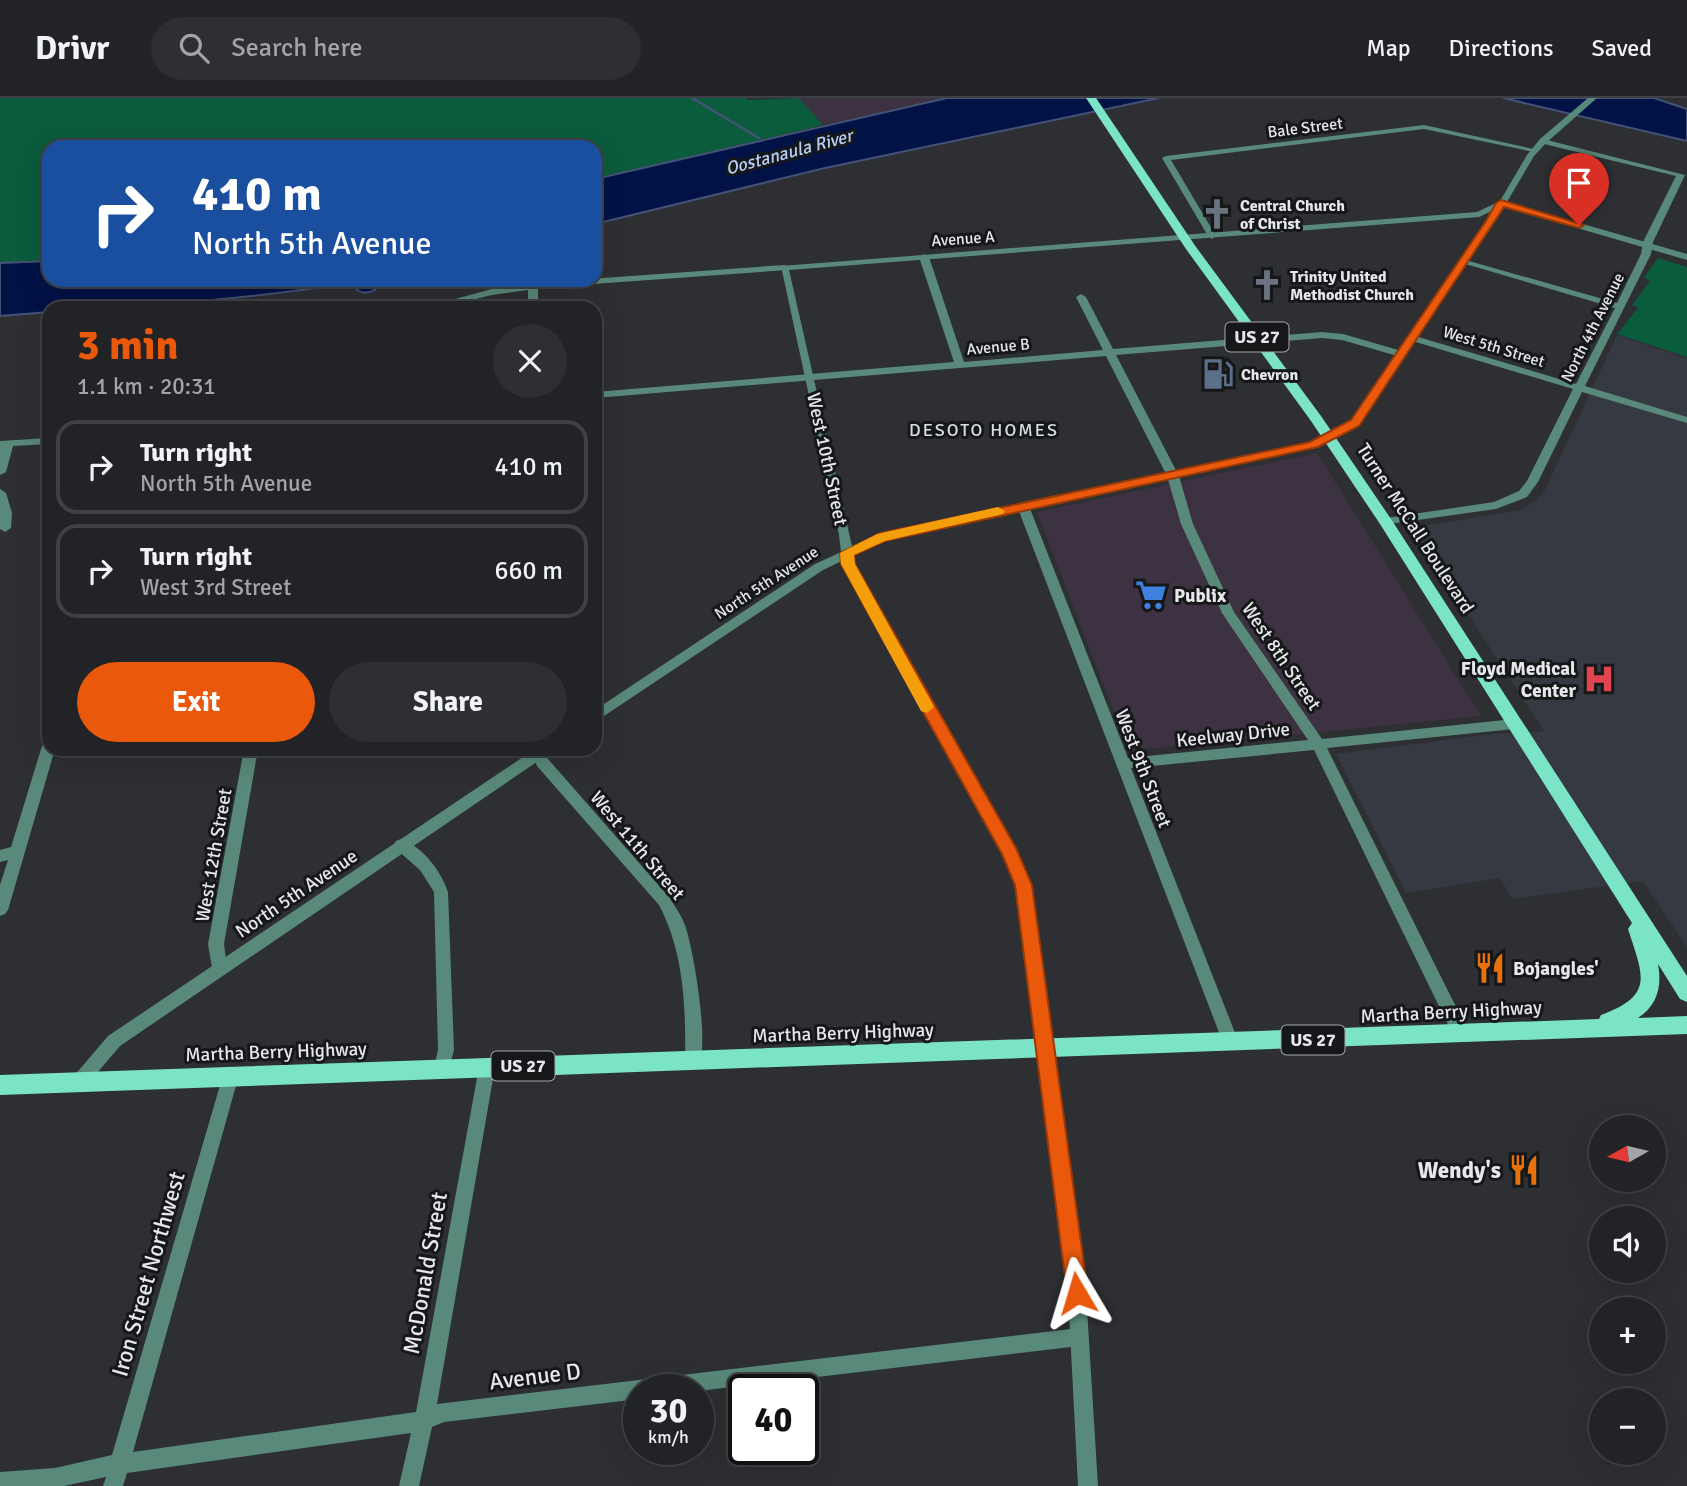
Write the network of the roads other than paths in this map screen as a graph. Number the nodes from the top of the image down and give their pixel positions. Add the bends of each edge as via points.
1 (1091, 98) edge
2 (1593, 98) edge
3 (1543, 141) junction
4 (1534, 150) junction
5 (1501, 203) junction
6 (1212, 236) junction
7 (1185, 238) junction
8 (1647, 246) junction
9 (924, 257) junction
10 (1687, 257) edge
11 (1465, 261) junction
12 (784, 268) junction
13 (602, 281) edge
14 (526, 287) edge
15 (1081, 297) dead end
16 (456, 301) edge
17 (1619, 306) junction
18 (1412, 338) junction
19 (1259, 340) junction
20 (1108, 352) junction
21 (1401, 354) junction
22 (960, 365) junction
23 (810, 378) junction
24 (1578, 388) junction
25 (602, 394) edge
26 (1687, 421) edge
27 (1329, 437) junction
28 (42, 441) edge
29 (4, 444) edge
30 (0, 472) edge
31 (1172, 476) junction
32 (0, 493) edge
33 (1023, 506) junction
34 (1386, 522) junction
35 (5, 528) dead end
36 (847, 553) junction
37 (602, 712) edge
38 (1514, 724) junction
39 (1318, 744) junction
40 (46, 756) edge
41 (250, 756) edge
42 (531, 756) edge
43 (541, 756) edge
44 (1122, 764) junction
45 (401, 845) junction
46 (17, 852) junction
47 (0, 856) edge
48 (1632, 909) junction
49 (0, 910) edge
50 (219, 968) junction
51 (1687, 993) edge
52 (1687, 1025) edge
53 (1580, 1028) junction
54 (1461, 1034) junction
55 (1231, 1043) junction
56 (1046, 1049) junction
57 (693, 1060) junction
58 (442, 1068) junction
59 (487, 1068) junction
60 (231, 1075) junction
61 (80, 1080) junction
62 (0, 1085) edge
63 (1079, 1337) junction
64 (424, 1421) junction
65 (118, 1464) junction
66 (0, 1482) edge
67 (113, 1486) edge
68 (410, 1486) edge
69 (1088, 1486) edge

1 - 7 main road, Turner McCall Boulevard / US 27
2 - 3 street, North 5th Avenue
3 - 4 street, North 5th Avenue
3 - 8 street, North 4th Avenue via 1680,173
4 - 5 street, North 5th Avenue
4 - 6 street, Bale Street via 1424,127 1166,158
5 - 6 street, Avenue A via 1479,214
5 - 8 street
5 - 11 street, North 5th Avenue
6 - 7 street, Avenue A
7 - 9 street, Avenue A
7 - 19 main road, Turner McCall Boulevard / US 27
8 - 10 street
8 - 17 street, North 4th Avenue
9 - 12 street, Avenue A
9 - 22 street
11 - 17 street
11 - 18 street, North 5th Avenue
12 - 13 street, Avenue A
12 - 23 street, West 10th Street
14 - 16 street, Avenue A
15 - 20 street, West 8th Street
17 - 24 street, North 4th Avenue
18 - 21 street, North 5th Avenue
18 - 24 street, West 5th Street
19 - 20 street, Avenue B
19 - 21 street, Avenue B via 1338,335
19 - 27 main road, Turner McCall Boulevard / US 27
20 - 22 street, Avenue B
20 - 31 street, West 8th Street
21 - 27 street, North 5th Avenue via 1355,423
22 - 23 street, Avenue B
23 - 25 street, Avenue B
23 - 36 street, West 10th Street
24 - 26 street, West 5th Street
24 - 34 street, North 4th Avenue via 1523,494 1496,505
27 - 31 street, North 5th Avenue via 1314,445
27 - 34 main road, Turner McCall Boulevard / US 27
28 - 29 street
29 - 30 street
31 - 33 street, North 5th Avenue
31 - 39 street, West 8th Street via 1187,524 1228,613
32 - 35 street
33 - 36 street, North 5th Avenue via 881,537
33 - 44 street, West 9th Street
34 - 38 main road, Turner McCall Boulevard / US 27
36 - 37 street, North 5th Avenue via 819,567
36 - 56 street, West 10th Street via 848,564 1019,872 1029,913
38 - 39 street, Keelway Drive
38 - 48 main road, Turner McCall Boulevard / US 27
39 - 44 street, Keelway Drive
39 - 54 street, West 8th Street
40 - 46 street
41 - 50 street, West 12th Street via 216,944
42 - 45 street, North 5th Avenue
43 - 57 street, West 11th Street via 664,901 677,925 690,996
44 - 55 street, West 9th Street
45 - 50 street, North 5th Avenue
45 - 58 street via 435,878 441,892 446,1050
46 - 47 street
46 - 49 street
48 - 51 main road, Turner McCall Boulevard / US 27
48 - 53 main road, US 27 via 1650,971 1649,996 1628,1015
50 - 61 street, North 5th Avenue via 114,1041
52 - 53 main road, Martha Berry Highway / US 27
53 - 54 main road, Martha Berry Highway / US 27
54 - 55 main road, Martha Berry Highway / US 27
55 - 56 main road, Martha Berry Highway / US 27
56 - 57 main road, Martha Berry Highway / US 27
56 - 63 street, West 10th Street
57 - 59 main road, Martha Berry Highway / US 27
58 - 59 main road, Martha Berry Highway / US 27
58 - 60 main road, Martha Berry Highway / US 27
59 - 64 street, McDonald Street
60 - 61 main road, Martha Berry Highway / US 27
60 - 65 street, Iron Street Northwest
61 - 62 main road, Martha Berry Highway / US 27
63 - 64 street, Avenue D via 442,1412
63 - 69 street, West 10th Street
64 - 65 street, Avenue D
64 - 68 street, McDonald Street
65 - 66 street, Avenue D via 55,1478
65 - 67 street, Iron Street Northwest

